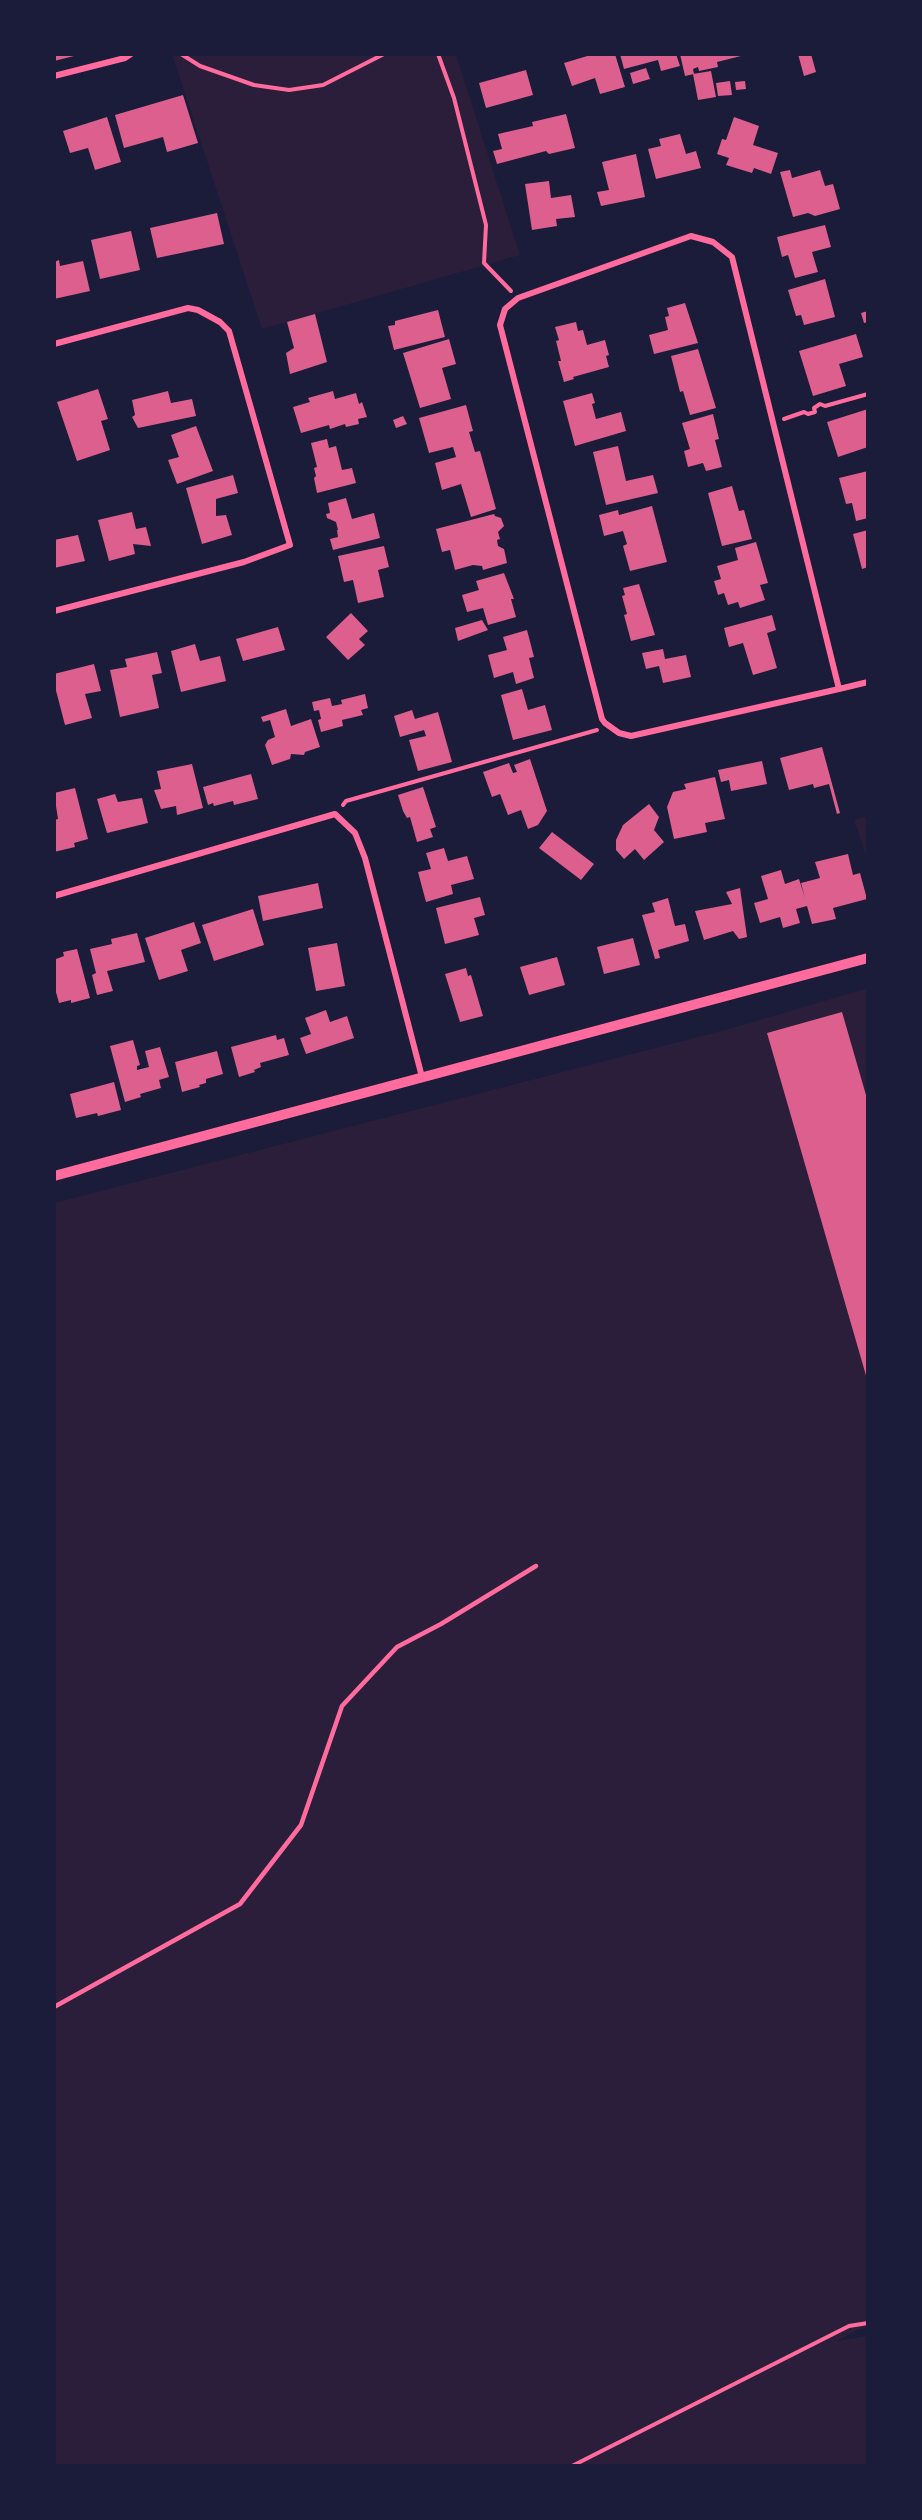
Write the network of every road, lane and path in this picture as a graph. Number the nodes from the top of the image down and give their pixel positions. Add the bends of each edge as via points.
1 (131, 54) edge
2 (181, 54) edge
3 (384, 54) edge
4 (438, 54) edge
5 (54, 76) edge
6 (518, 298) junction
7 (54, 344) edge
8 (868, 394) edge
9 (772, 423) junction
10 (54, 611) edge
11 (868, 682) edge
12 (839, 689) junction
13 (609, 727) junction
14 (335, 814) junction
15 (54, 896) edge
16 (868, 958) edge
17 (422, 1077) junction
18 (54, 1176) edge
19 (536, 1566) dead end
20 (54, 2007) edge
21 (868, 2323) edge
22 (572, 2466) edge

1 - 5 street
2 - 3 path via 200,66 254,85 289,90 323,85
4 - 6 path via 454,98 486,225 484,263
6 - 9 street via 691,236 713,242 732,257
6 - 13 street via 505,309 500,325 602,719
7 - 10 street via 188,308 220,322 229,331 290,545 244,562
8 - 9 path via 820,404 815,412
9 - 12 street
11 - 12 street
12 - 13 street via 631,736
13 - 14 path via 346,801
14 - 15 street
14 - 17 street via 355,834 365,858
16 - 17 street
17 - 18 street
19 - 20 lane via 397,1647 342,1706 301,1824 240,1904
21 - 22 path via 849,2326

